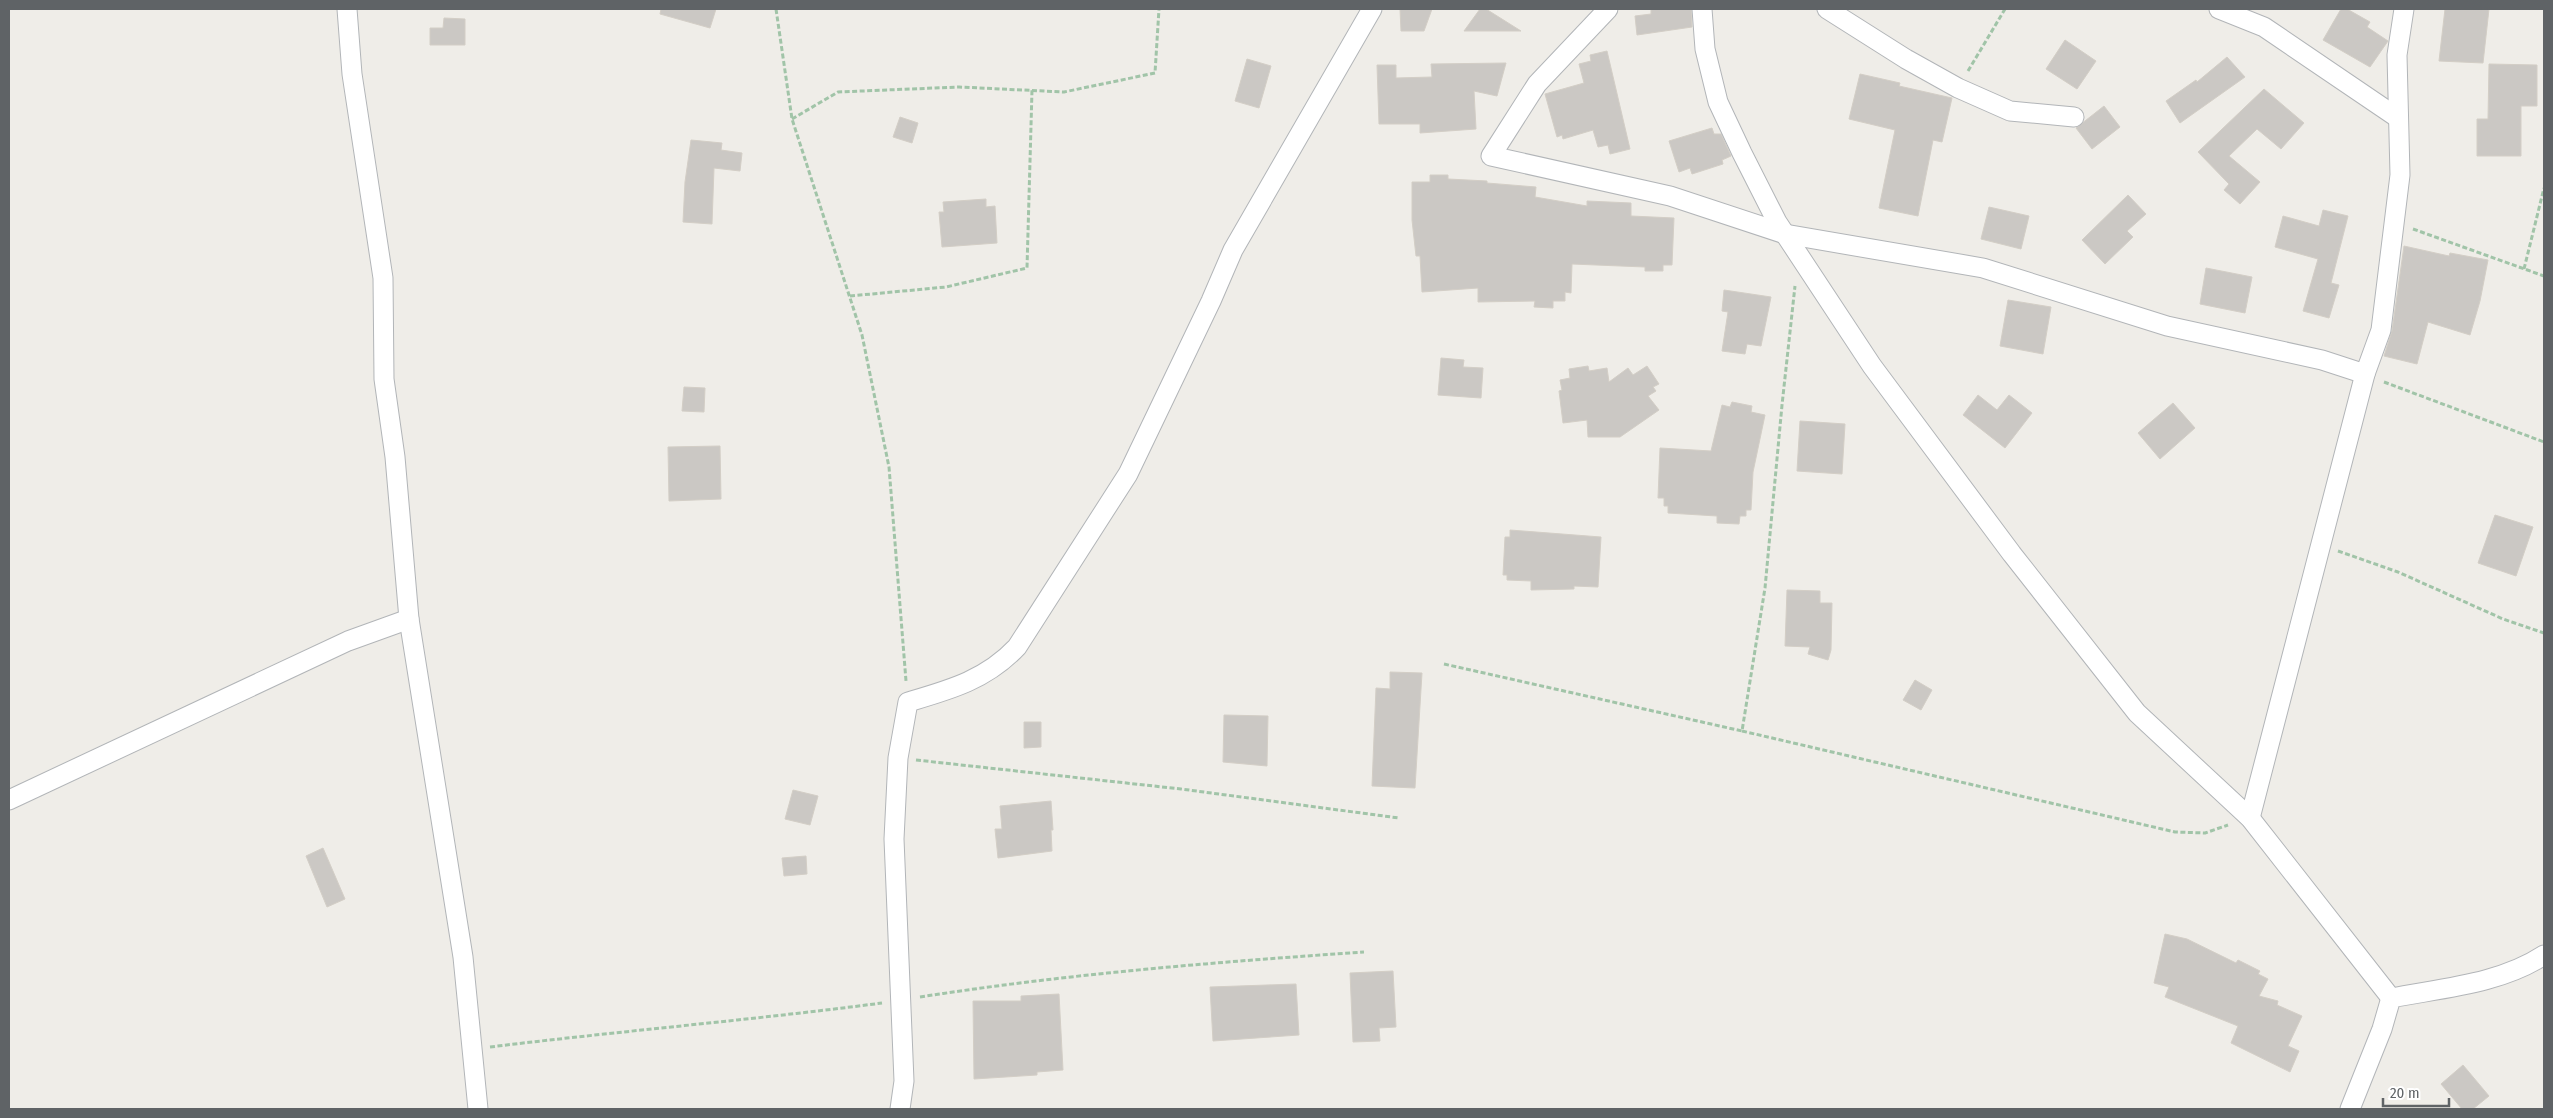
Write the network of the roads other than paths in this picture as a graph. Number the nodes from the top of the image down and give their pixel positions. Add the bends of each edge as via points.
1 (347, 9) edge
2 (1372, 9) edge
3 (1608, 9) edge
4 (1702, 9) edge
5 (1827, 9) edge
6 (2219, 9) edge
7 (2404, 9) edge
8 (2074, 117) dead end
9 (2398, 118) junction
10 (1785, 234) junction
11 (2365, 374) junction
12 (409, 619) junction
13 (9, 800) edge
14 (2250, 818) junction
15 (2544, 955) edge
16 (2391, 998) junction
17 (478, 1109) edge
18 (900, 1109) edge
19 (2350, 1109) edge

1 - 12 street via 352,74 383,278 384,379 395,457
2 - 18 street via 1233,250 1128,474 1016,647 995,668 958,688 908,702 898,758 894,839 904,1081
3 - 10 street via 1537,84 1491,156 1670,196
4 - 10 street via 1705,49 1718,102 1776,222
5 - 8 street via 1958,88 2010,111
6 - 9 street via 2264,28
7 - 9 street via 2396,55
9 - 11 street via 2400,175 2381,330
10 - 11 street via 1983,268 2167,326 2322,360
10 - 14 street via 1878,374 2012,554 2137,713
11 - 14 street
12 - 13 street via 348,641
12 - 17 street via 463,957
14 - 16 street
15 - 16 street via 2525,968 2496,977
16 - 19 street

